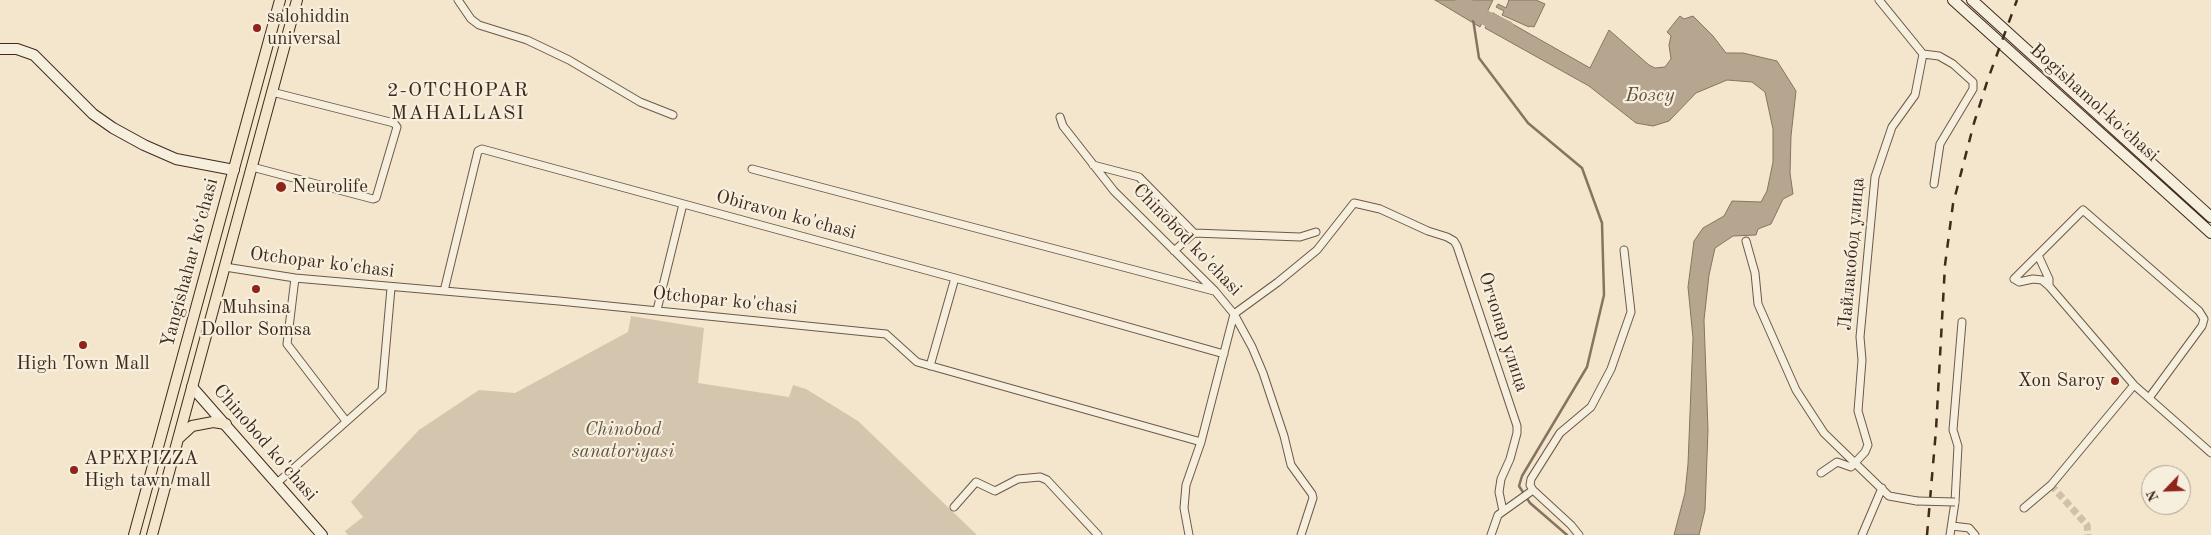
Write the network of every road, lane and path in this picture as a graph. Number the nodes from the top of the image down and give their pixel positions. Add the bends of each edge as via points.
1 (280, 0) edge
2 (297, 0) edge
3 (458, 0) edge
4 (1879, 0) edge
5 (1952, 0) edge
6 (1972, 0) edge
7 (267, 46) junction
8 (0, 49) edge
9 (283, 50) junction
10 (1923, 54) junction
11 (272, 92) junction
12 (673, 115) dead end
13 (1060, 118) dead end
14 (246, 126) junction
15 (262, 130) junction
16 (1093, 165) junction
17 (252, 167) junction
18 (752, 169) dead end
19 (234, 170) junction
20 (1934, 184) dead end
21 (683, 204) junction
22 (2211, 217) edge
23 (1316, 232) dead end
24 (1194, 233) junction
25 (2211, 233) edge
26 (1746, 241) dead end
27 (1624, 250) dead end
28 (1174, 251) junction
29 (2038, 256) junction
30 (225, 267) junction
31 (295, 278) junction
32 (955, 278) junction
33 (2049, 286) junction
34 (391, 288) junction
35 (444, 291) junction
36 (1215, 291) junction
37 (656, 310) junction
38 (1234, 314) junction
39 (1962, 322) dead end
40 (1224, 354) junction
41 (930, 366) junction
42 (176, 382) junction
43 (2134, 384) junction
44 (192, 387) junction
45 (2149, 398) junction
46 (346, 421) junction
47 (226, 424) junction
48 (178, 440) junction
49 (1201, 442) junction
50 (2211, 453) edge
51 (1856, 463) junction
52 (1820, 473) dead end
53 (277, 483) junction
54 (1882, 488) junction
55 (1533, 490) junction
56 (1955, 502) junction
57 (954, 507) dead end
58 (2024, 508) dead end
59 (1503, 511) junction
60 (1952, 526) junction
61 (135, 532) edge
62 (152, 534) edge
63 (322, 535) edge
64 (1098, 535) edge
65 (1189, 535) edge
66 (1301, 535) edge
67 (1491, 535) edge
68 (1579, 535) edge
69 (1862, 535) edge
70 (1950, 535) edge
71 (1975, 535) edge

1 - 7 main road, Yangishahar ko‘chasi
2 - 9 main road, Yangishahar ko‘chasi
3 - 12 street via 470,19 479,25 527,40 640,102
4 - 10 street
5 - 25 main road, Bogishamol ko'chasi
6 - 22 main road, Bogishamol ko'chasi
7 - 9 main road
7 - 14 main road, Yangishahar ko‘chasi
8 - 19 main road via 24,50 38,58 93,114 150,148 176,159
9 - 11 main road, Yangishahar ko‘chasi
10 - 20 street via 1940,56 1974,82 1942,140
10 - 51 street, Лайлакобод улица via 1915,95 1892,127 1875,177 1860,337 1862,360 1858,411 1868,445
11 - 15 main road, Yangishahar ko‘chasi
11 - 17 street via 397,126 376,198 373,199
13 - 16 street, Chinobod ko'chasi
14 - 15 main road
14 - 19 main road, Yangishahar ko‘chasi
15 - 17 main road, Yangishahar ko‘chasi
16 - 24 street via 1139,177
16 - 28 street, Chinobod ko'chasi via 1114,191
17 - 30 main road, Yangishahar ko‘chasi
18 - 36 street
19 - 42 main road, Yangishahar ko‘chasi
21 - 32 street, Obiravon ko'chasi
21 - 35 street, Obiravon ko'chasi via 482,149 478,151
21 - 37 street
23 - 24 street via 1300,238
24 - 28 street
26 - 51 street via 1755,273 1758,304 1796,390 1824,432
27 - 55 street via 1631,312 1611,370 1591,407 1560,433 1531,479
28 - 36 street, Chinobod ko'chasi
29 - 33 street via 2050,279
29 - 33 street via 2014,279 2019,282 2042,280
29 - 45 street via 2083,210 2199,311 2204,319 2202,326
30 - 31 street, Otchopar ko'chasi
30 - 44 main road, Yangishahar ko‘chasi
31 - 34 street, Otchopar ko'chasi
31 - 46 street via 287,344
32 - 40 street, Obiravon ko'chasi
32 - 41 street
33 - 43 street
34 - 35 street, Otchopar ko'chasi
34 - 46 street via 382,390
35 - 37 street, Otchopar ko'chasi
36 - 38 street, Chinobod ko'chasi
37 - 41 street, Otchopar ko'chasi via 886,334 917,362
38 - 40 street
38 - 59 street, Отчопар улица via 1317,250 1354,203 1380,209 1454,240 1517,426 1510,459 1501,479 1499,492
38 - 66 street, Chinobod ko'chasi via 1263,373 1291,466 1312,494
39 - 56 street via 1953,430 1958,446
40 - 49 street
41 - 49 street, Otchopar ko'chasi
42 - 44 main road, Chinobod ko'chasi
42 - 61 main road, Yangishahar ko‘chasi
43 - 45 street
43 - 58 street via 2051,485
44 - 47 main road, Chinobod ko'chasi
44 - 48 main road, Yangishahar ko‘chasi
45 - 50 street
46 - 53 street
47 - 48 main road via 213,422 192,426
47 - 53 main road, Chinobod ko'chasi
48 - 62 main road, Yangishahar ko‘chasi
49 - 65 street via 1186,485 1184,508
51 - 52 street via 1851,467 1837,462
51 - 54 street
53 - 63 main road, Chinobod ko'chasi
54 - 56 street, bridge via 1890,496
54 - 69 street
55 - 59 street
55 - 68 street
56 - 60 street
57 - 64 street via 975,483 995,491 1018,479 1040,477 1047,480
59 - 67 street via 1498,515
60 - 70 street
60 - 71 street via 1969,528
61 - 62 main road

